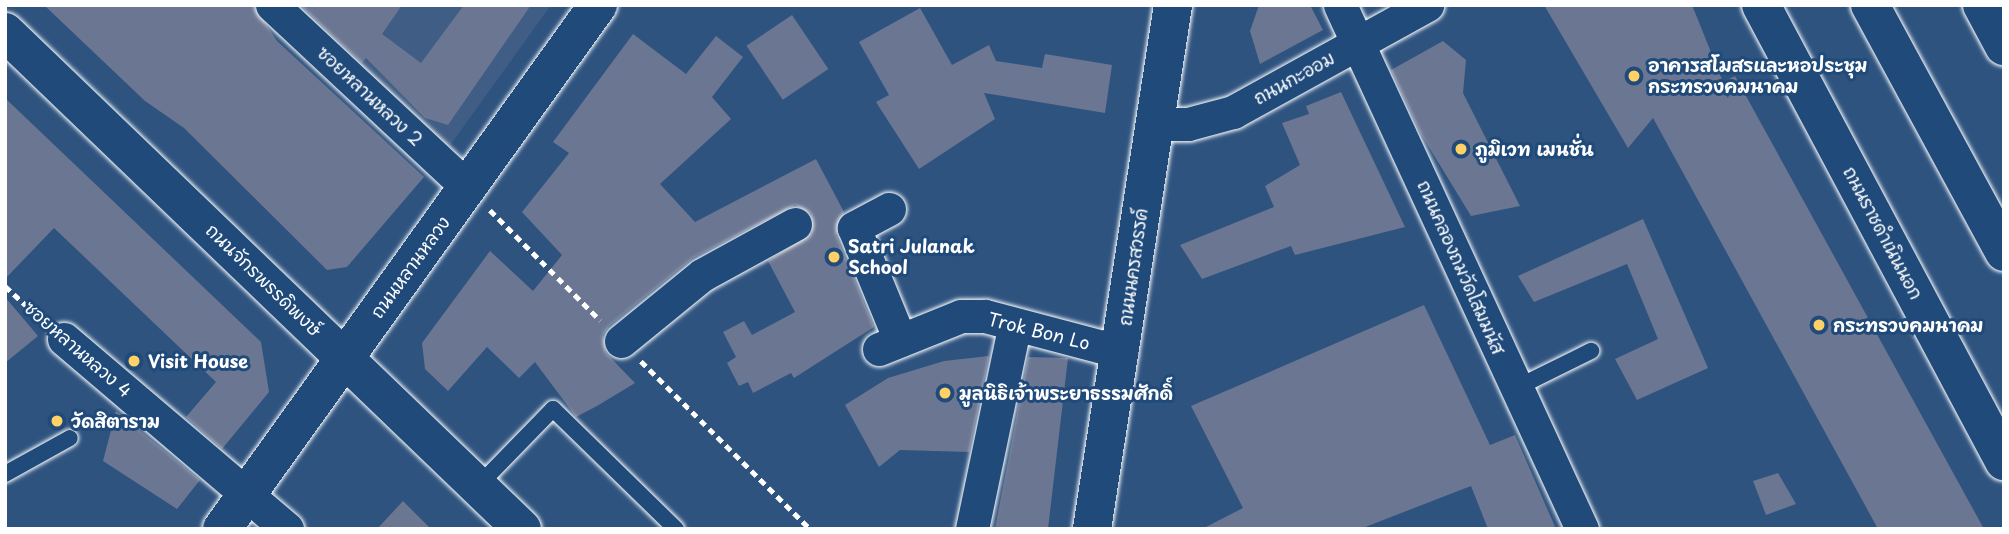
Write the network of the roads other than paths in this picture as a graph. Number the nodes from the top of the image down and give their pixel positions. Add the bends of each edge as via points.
1 (272, 5) edge
2 (598, 5) edge
3 (1173, 5) edge
4 (1340, 5) edge
5 (1427, 5) edge
6 (1761, 5) edge
7 (1870, 5) edge
8 (1982, 5) edge
9 (5, 32) edge
10 (1359, 43) junction
11 (2004, 46) edge
12 (1153, 124) junction
13 (467, 187) junction
14 (889, 209) dead end
15 (795, 224) dead end
16 (2004, 253) edge
17 (1015, 324) junction
18 (64, 339) road end
19 (621, 341) dead end
20 (1591, 351) dead end
21 (1121, 352) junction
22 (345, 357) junction
23 (1516, 388) junction
24 (70, 438) dead end
25 (2004, 461) edge
26 (5, 474) edge
27 (479, 485) junction
28 (246, 494) junction
29 (222, 529) edge
30 (287, 529) edge
31 (522, 529) edge
32 (676, 529) edge
33 (972, 529) edge
34 (1092, 529) edge
35 (1582, 529) edge

1 - 13 street, ซอยหลานหลวง 2
2 - 13 main road, ถนนหลานหลวง
3 - 12 main road, ถนนนครสวรรค์
4 - 10 street, ถนนคลองถมวัดโสมมนัส
5 - 10 street, ถนนกะออม
6 - 25 main road, ถนนราชดำเนินนอก
7 - 16 main road
8 - 11 main road
9 - 22 main road, ถนนจักรพรรดิพงษ์
10 - 12 street, ถนนกะออม via 1234,112 1188,124
10 - 23 street, ถนนคลองถมวัดโสมมนัส
12 - 21 main road, ถนนนครสวรรค์
13 - 22 main road, ถนนหลานหลวง
14 - 17 street, Trok Bon Lo via 854,228 890,345 961,316
15 - 19 street via 702,275
17 - 21 street, Trok Bon Lo
17 - 33 street
18 - 28 street, ซอยหลานหลวง 4
20 - 23 lane
21 - 34 main road, ถนนนครสวรรค์
22 - 27 main road, ถนนจักรพรรดิพงษ์
22 - 28 main road, ถนนหลานหลวง
23 - 35 street, ถนนคลองถมวัดโสมมนัส
24 - 26 lane
27 - 31 main road, ถนนจักรพรรดิพงษ์
27 - 32 lane via 553,409
28 - 29 main road, ถนนหลานหลวง
28 - 30 street, ซอยหลานหลวง 4

